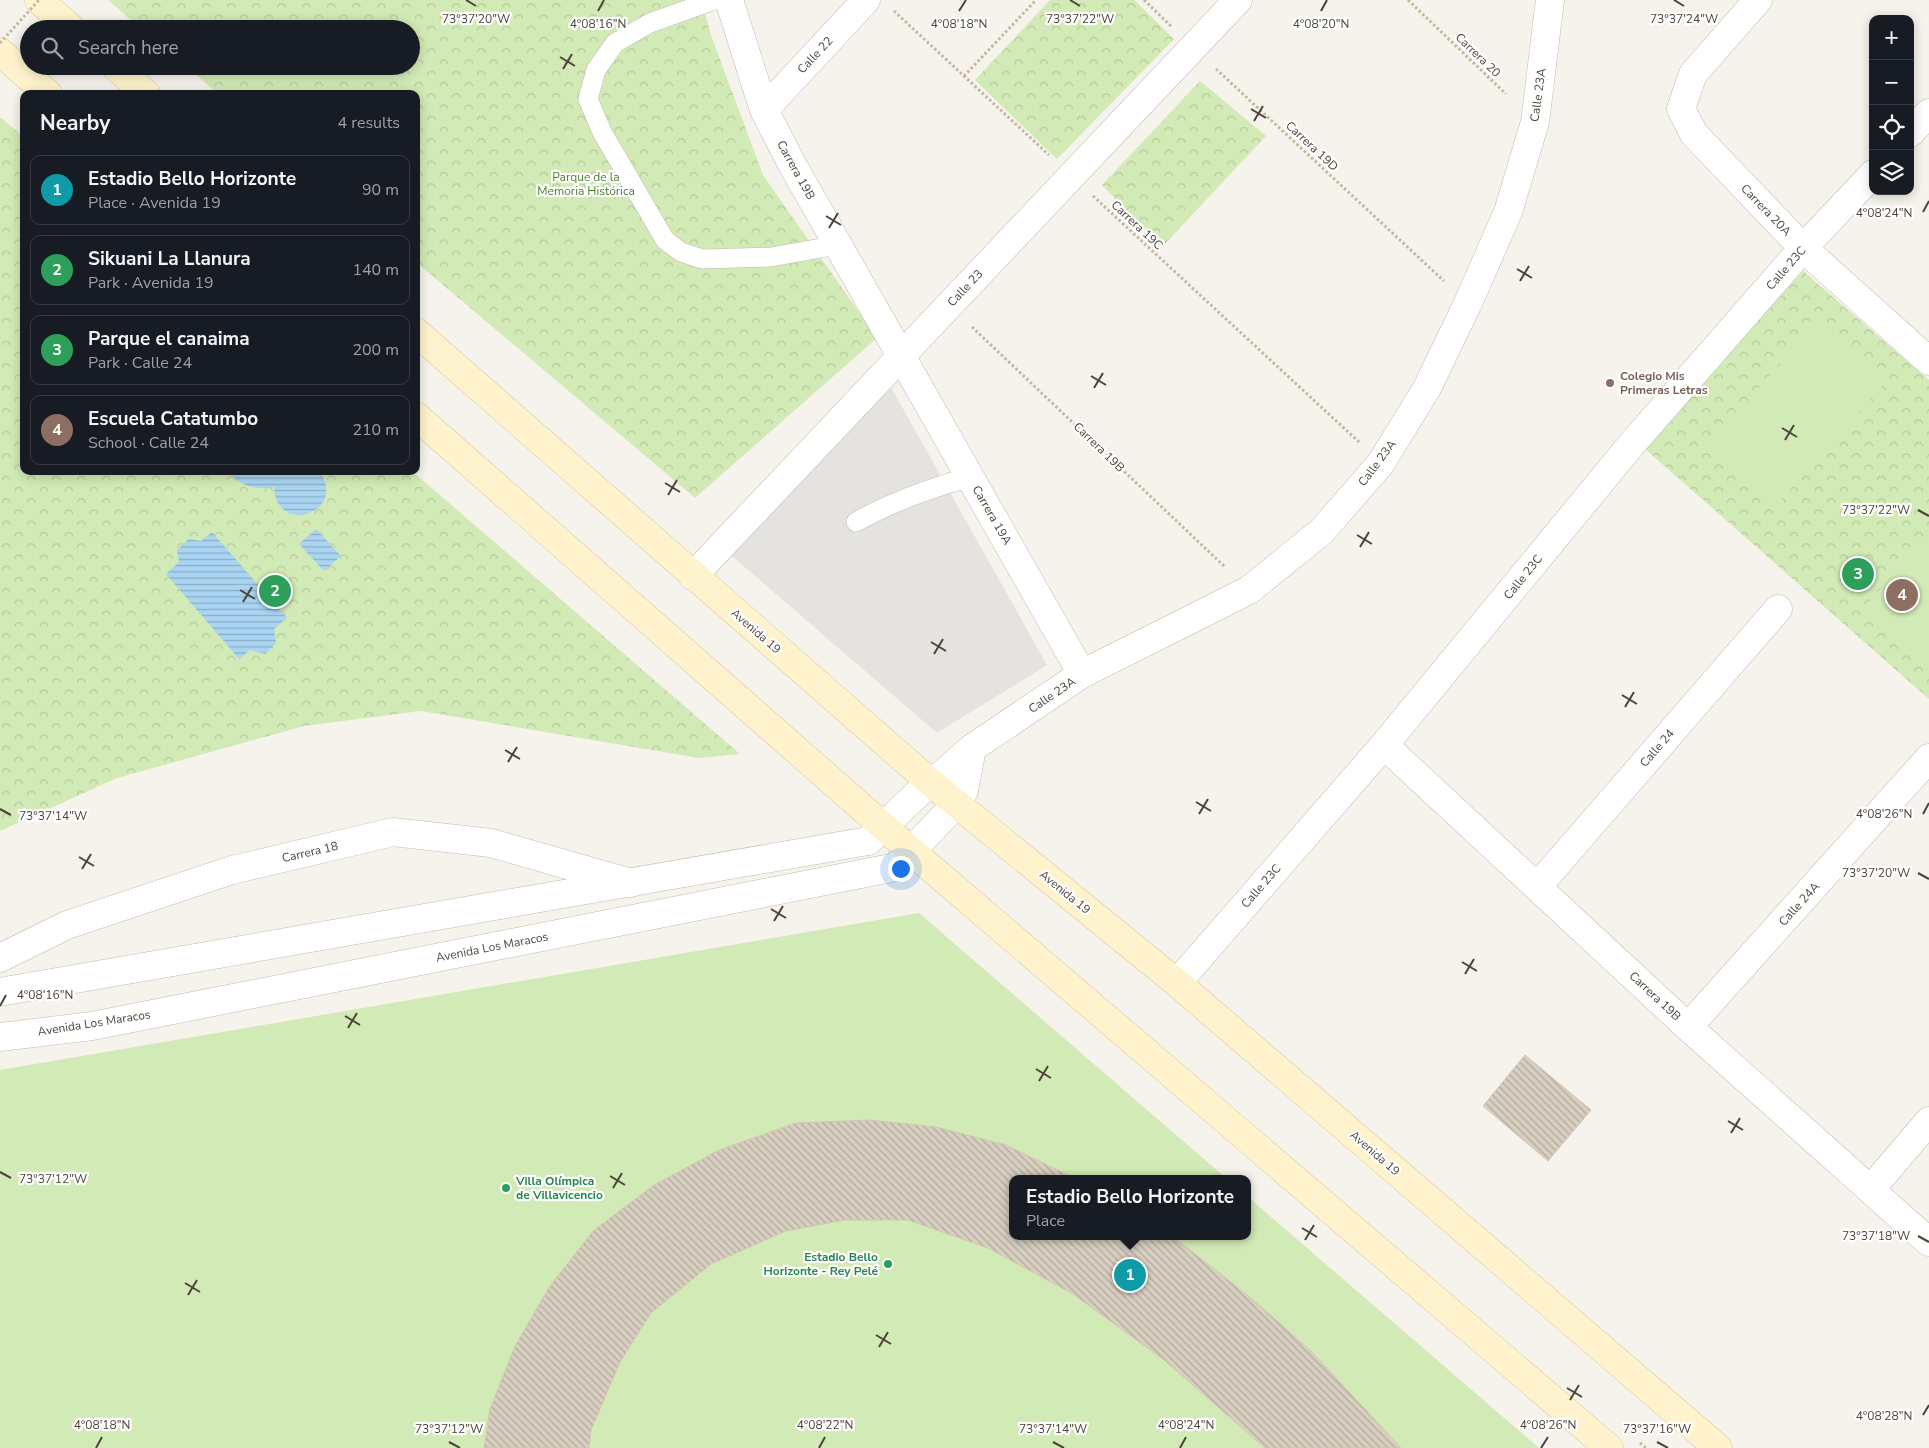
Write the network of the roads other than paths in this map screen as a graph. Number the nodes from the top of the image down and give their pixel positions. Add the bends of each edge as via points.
1 (39, 0) edge
2 (714, 0) edge
3 (729, 0) edge
4 (1238, 0) edge
5 (1550, 0) edge
6 (1758, 0) edge
7 (878, 3) edge
8 (62, 20) edge
9 (0, 52) edge
10 (20, 70) edge
11 (26, 75) edge
12 (125, 75) edge
13 (43, 90) edge
14 (142, 90) edge
15 (764, 110) junction
16 (1929, 113) edge
17 (1914, 129) edge
18 (1869, 178) edge
19 (838, 246) junction
20 (1803, 248) junction
21 (420, 336) edge
22 (901, 357) junction
23 (1929, 361) edge
24 (420, 420) edge
25 (970, 477) junction
26 (856, 522) dead end
27 (693, 576) junction
28 (1778, 609) dead end
29 (1082, 674) junction
30 (1384, 745) junction
31 (972, 748) junction
32 (1929, 758) edge
33 (930, 782) junction
34 (957, 803) junction
35 (883, 825) junction
36 (911, 850) junction
37 (631, 883) junction
38 (1537, 887) junction
39 (0, 958) edge
40 (1177, 983) junction
41 (0, 992) edge
42 (1688, 1027) junction
43 (0, 1037) edge
44 (1929, 1121) edge
45 (1871, 1189) junction
46 (1929, 1242) edge
47 (1609, 1448) edge
48 (1718, 1448) edge

1 - 8 main road
2 - 19 lane via 650,23 615,43 596,70 588,100 602,132 664,240 681,252 702,260 771,257
3 - 15 street, Carrera 19B
4 - 22 street, Calle 23
5 - 29 street, Calle 23A via 1536,122 1508,212 1427,388 1381,463 1322,531 1249,590
6 - 20 street, Carrera 20A via 1693,74 1682,109 1694,134
7 - 15 street, Calle 22
9 - 10 main road
11 - 13 main road
12 - 14 main road
15 - 19 street, Carrera 19B
16 - 17 street
18 - 20 street, Calle 23C
19 - 22 street, Carrera 19B
20 - 23 street, Carrera 20A
20 - 30 street, Calle 23C via 1631,445
21 - 27 main road, Avenida 19
22 - 25 street, Carrera 19A
22 - 27 street, Calle 23
24 - 35 main road
25 - 26 lane via 931,488
25 - 29 street, Carrera 19A
27 - 33 main road, Avenida 19
28 - 38 street, Calle 24
29 - 31 street, Calle 23A
30 - 38 street, Carrera 19B
30 - 40 street, Calle 23C
31 - 33 street, Calle 23A
31 - 34 street via 964,791
32 - 42 street, Calle 24A
33 - 34 main road, Avenida 19
33 - 35 street
34 - 36 street, Avenida Los Maracos
34 - 40 main road, Avenida 19
35 - 36 main road
35 - 37 street via 868,841
36 - 43 street, Avenida Los Maracos via 896,867 92,1026
36 - 47 main road
37 - 39 street, Carrera 18 via 490,843 393,832 232,870 67,926
37 - 41 street
38 - 42 street, Carrera 19B
40 - 48 main road, Avenida 19
42 - 45 street, Carrera 19B
44 - 45 street
45 - 46 street, Carrera 19B

